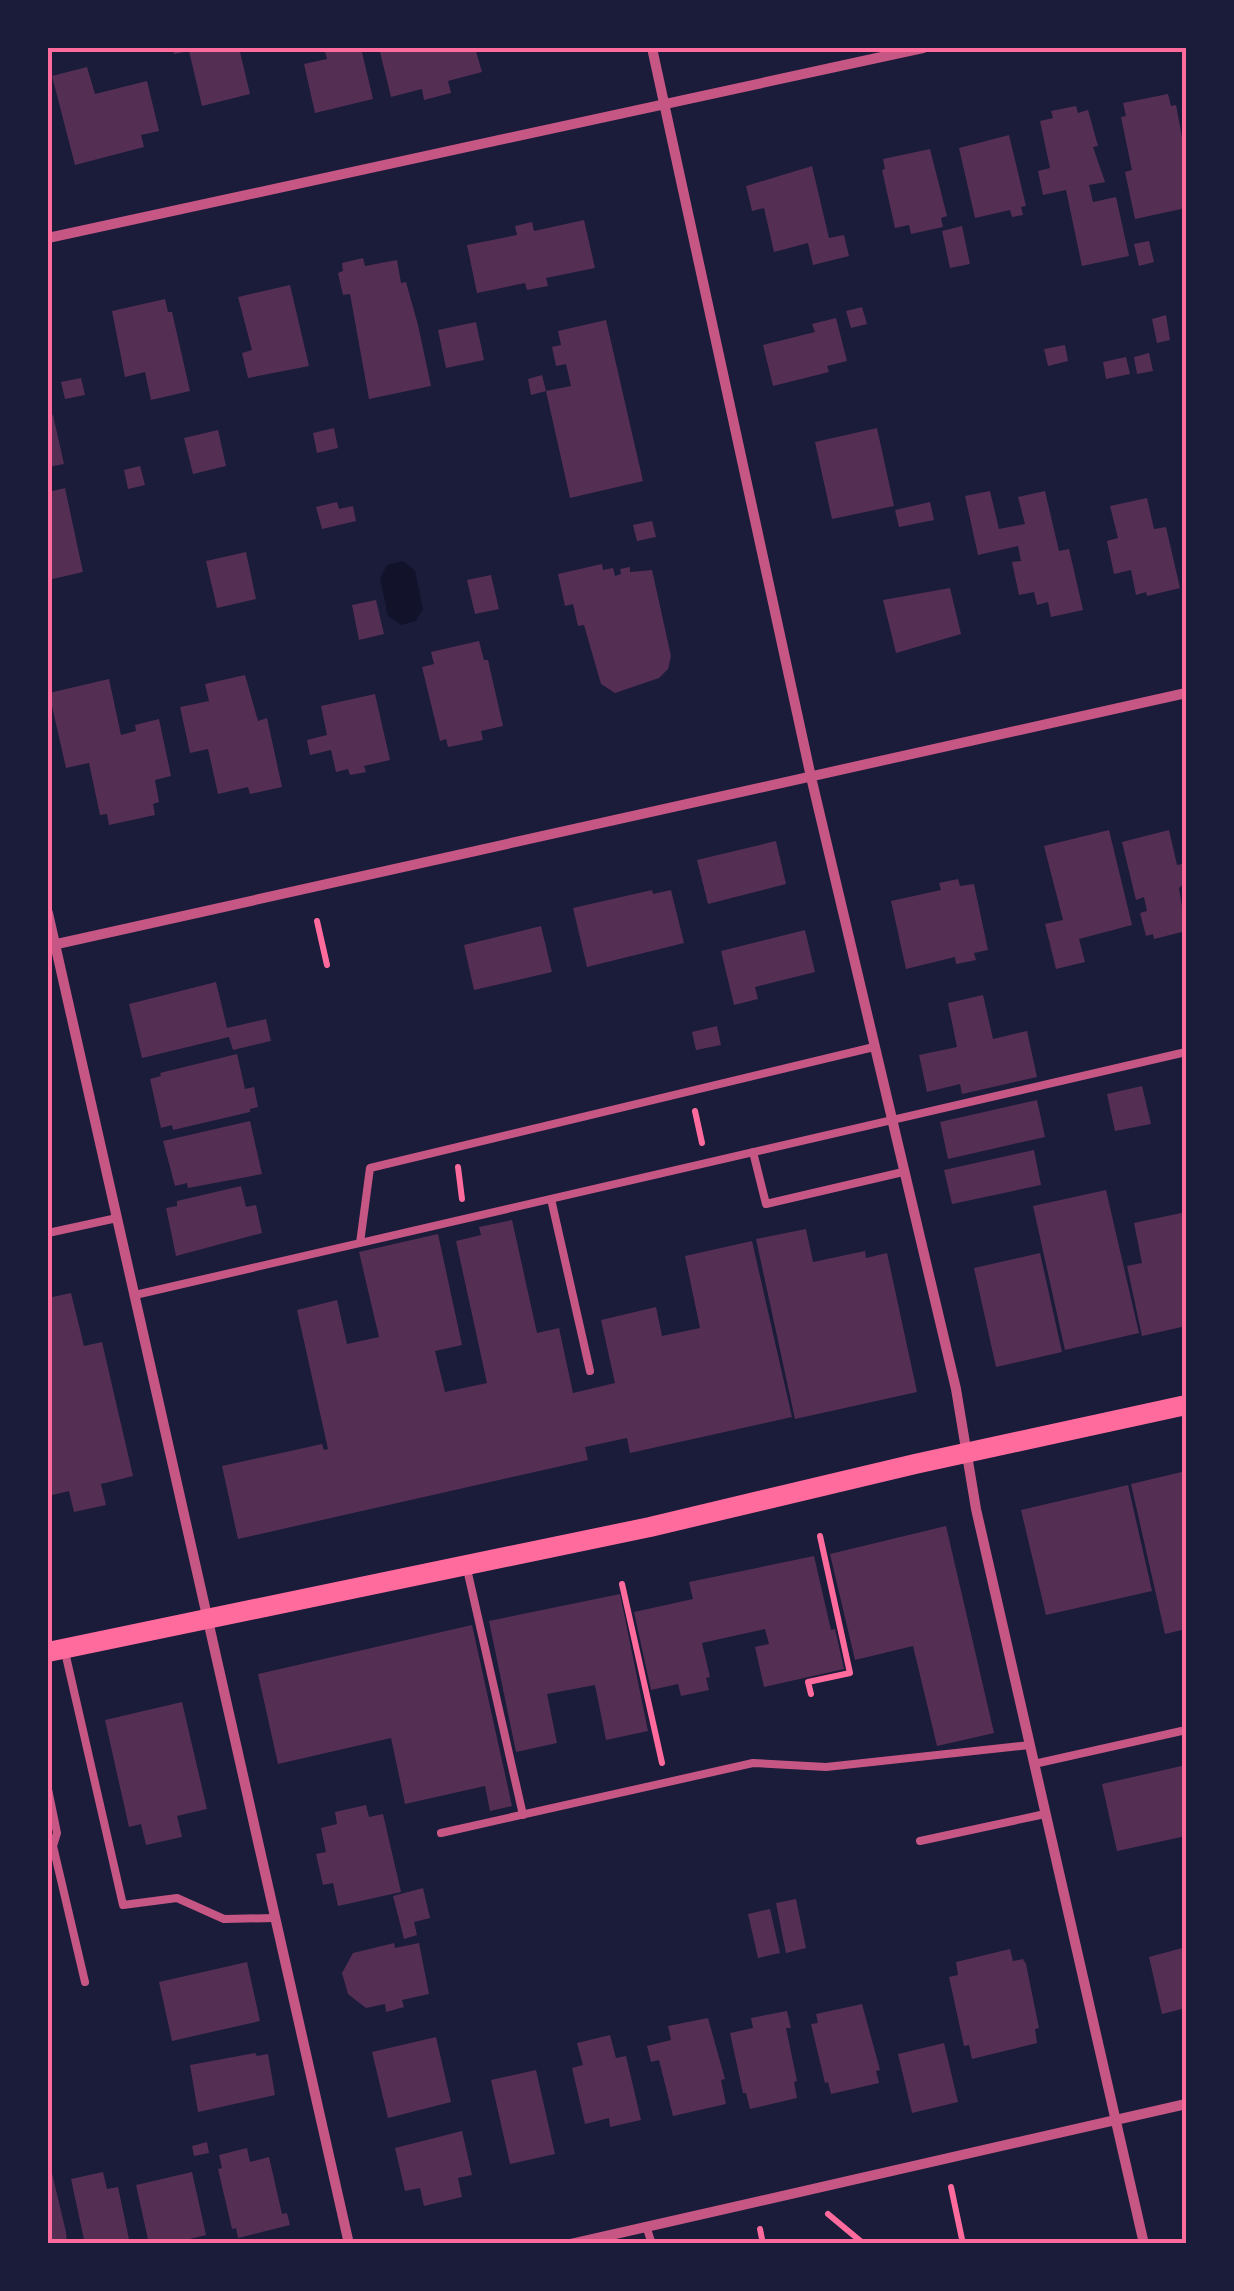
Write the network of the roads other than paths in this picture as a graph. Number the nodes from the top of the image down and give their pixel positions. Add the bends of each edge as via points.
1 (652, 48) edge
2 (924, 48) edge
3 (665, 103) junction
4 (48, 238) edge
5 (1186, 693) edge
6 (811, 776) junction
7 (48, 913) edge
8 (51, 945) edge
9 (874, 1047) junction
10 (1186, 1052) edge
11 (891, 1120) junction
12 (754, 1152) junction
13 (904, 1172) junction
14 (551, 1198) junction
15 (118, 1218) junction
16 (48, 1234) edge
17 (360, 1243) junction
18 (135, 1295) junction
19 (590, 1371) dead end
20 (1186, 1405) edge
21 (968, 1452) junction
22 (466, 1564) junction
23 (206, 1620) junction
24 (56, 1651) edge
25 (1186, 1730) edge
26 (1030, 1745) junction
27 (1034, 1764) junction
28 (48, 1790) edge
29 (1045, 1814) junction
30 (523, 1815) junction
31 (441, 1833) dead end
32 (920, 1841) dead end
33 (274, 1918) junction
34 (85, 1982) dead end
35 (1186, 2104) edge
36 (1117, 2121) junction
37 (646, 2226) junction
38 (349, 2244) edge
39 (572, 2244) edge
40 (652, 2244) edge
41 (1144, 2244) edge

1 - 3 street
2 - 3 street
3 - 4 street
3 - 6 street
5 - 6 street
6 - 8 street
6 - 9 street
7 - 8 street
8 - 15 street
9 - 11 street
9 - 17 lane via 370,1168
10 - 11 lane
11 - 12 lane
11 - 13 street
12 - 13 lane via 766,1204
12 - 14 lane
13 - 21 street
14 - 17 lane
14 - 19 lane
15 - 16 lane
15 - 18 street
17 - 18 lane
18 - 23 street
20 - 21 main road
21 - 22 main road
21 - 26 street
22 - 23 main road
22 - 30 lane
23 - 24 main road
23 - 33 street
24 - 33 lane via 122,1904 177,1898 224,1918
25 - 27 lane
26 - 27 street
26 - 30 lane via 826,1767 753,1763
27 - 29 street
28 - 34 lane
29 - 32 lane
29 - 36 street
30 - 31 lane
33 - 38 street
35 - 36 street
36 - 37 street
36 - 41 street
37 - 39 street
37 - 40 lane

